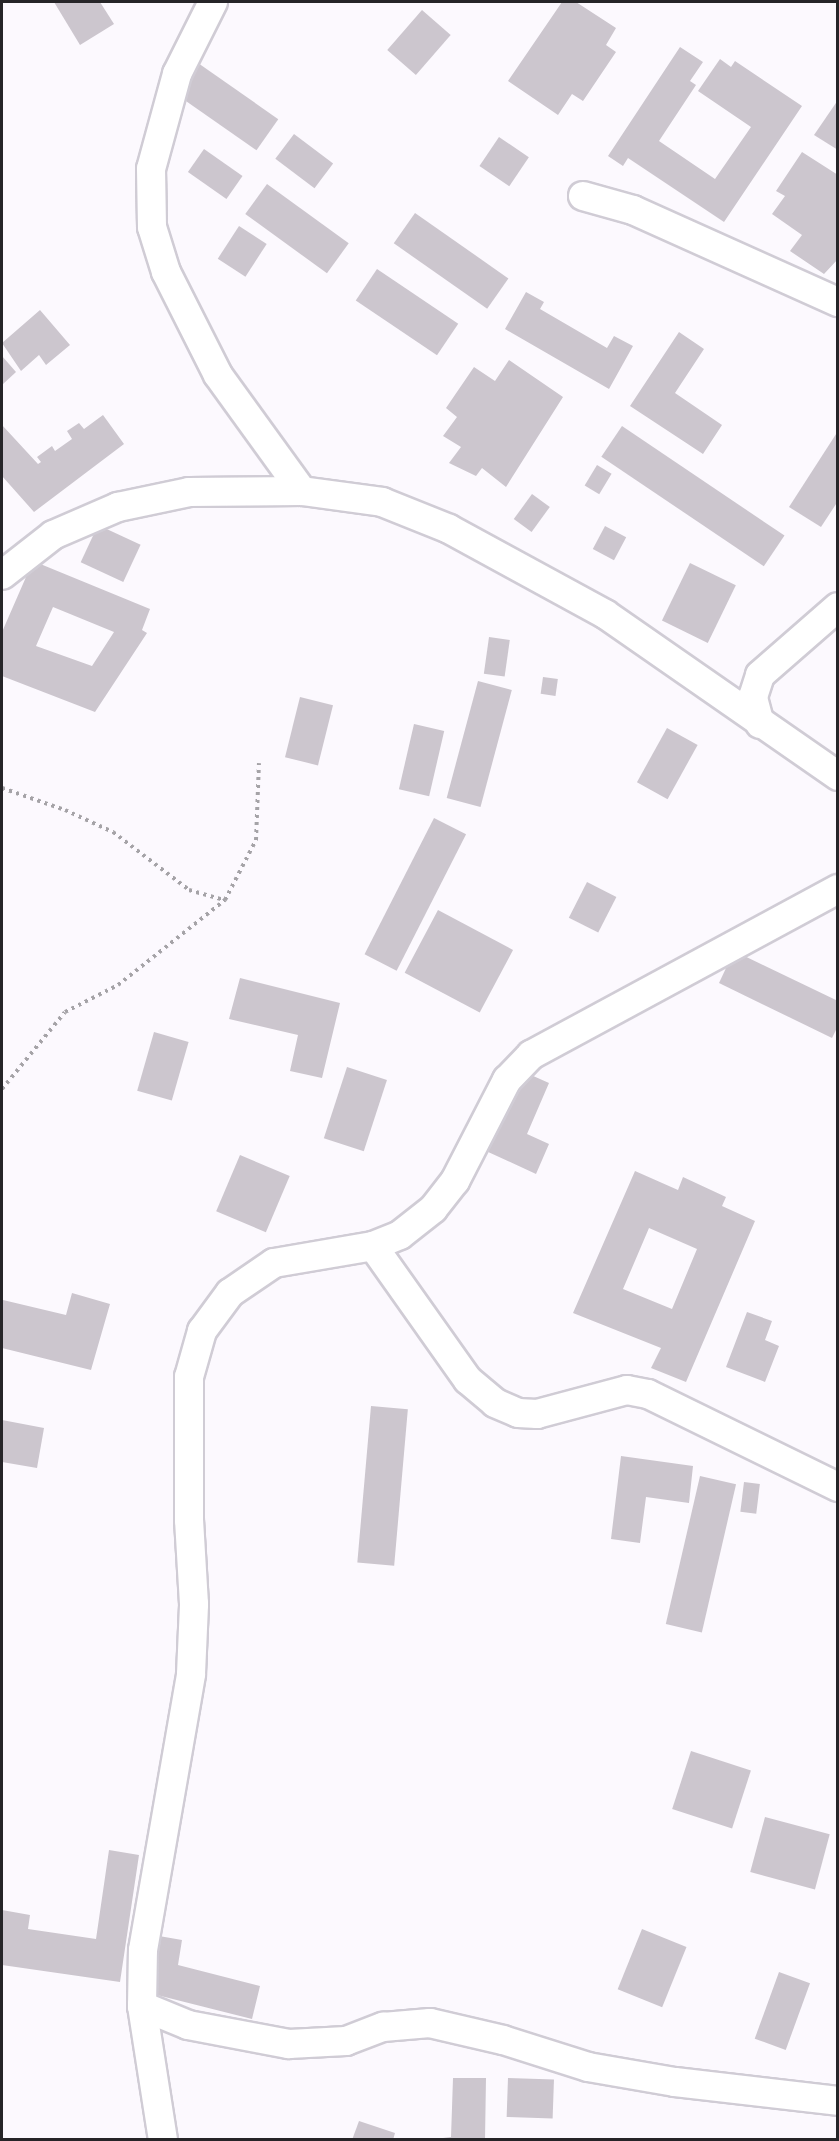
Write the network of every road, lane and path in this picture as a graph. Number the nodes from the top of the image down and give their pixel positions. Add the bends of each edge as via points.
1 (213, 2) edge
2 (583, 196) dead end
3 (837, 302) edge
4 (302, 490) junction
5 (2, 575) edge
6 (837, 607) edge
7 (760, 724) junction
8 (259, 762) dead end
9 (837, 776) edge
10 (2, 788) edge
11 (837, 889) edge
12 (225, 900) junction
13 (2, 1089) edge
14 (373, 1246) junction
15 (837, 1487) edge
16 (142, 2006) junction
17 (837, 2101) edge
18 (163, 2139) edge

1 - 4 street via 177,74 151,169 152,227 166,272 218,375
2 - 3 street via 633,210
4 - 5 street via 189,492 118,507 53,535
4 - 7 street via 382,502 448,530 605,614
6 - 7 street via 760,675 753,697
7 - 9 street
8 - 12 path via 256,840
10 - 12 path via 113,832 189,890
11 - 14 street via 531,1055 507,1080 455,1181 433,1209 400,1235
12 - 13 path via 118,985 65,1012
14 - 15 street via 468,1380 495,1403 518,1413 537,1414 627,1390 648,1394
14 - 16 street via 274,1263 230,1293 202,1331 189,1377 189,1520 194,1604 191,1674 143,1950
16 - 17 street via 188,2025 289,2044 346,2041 383,2027 430,2023 503,2040 588,2067 675,2082
16 - 18 street

